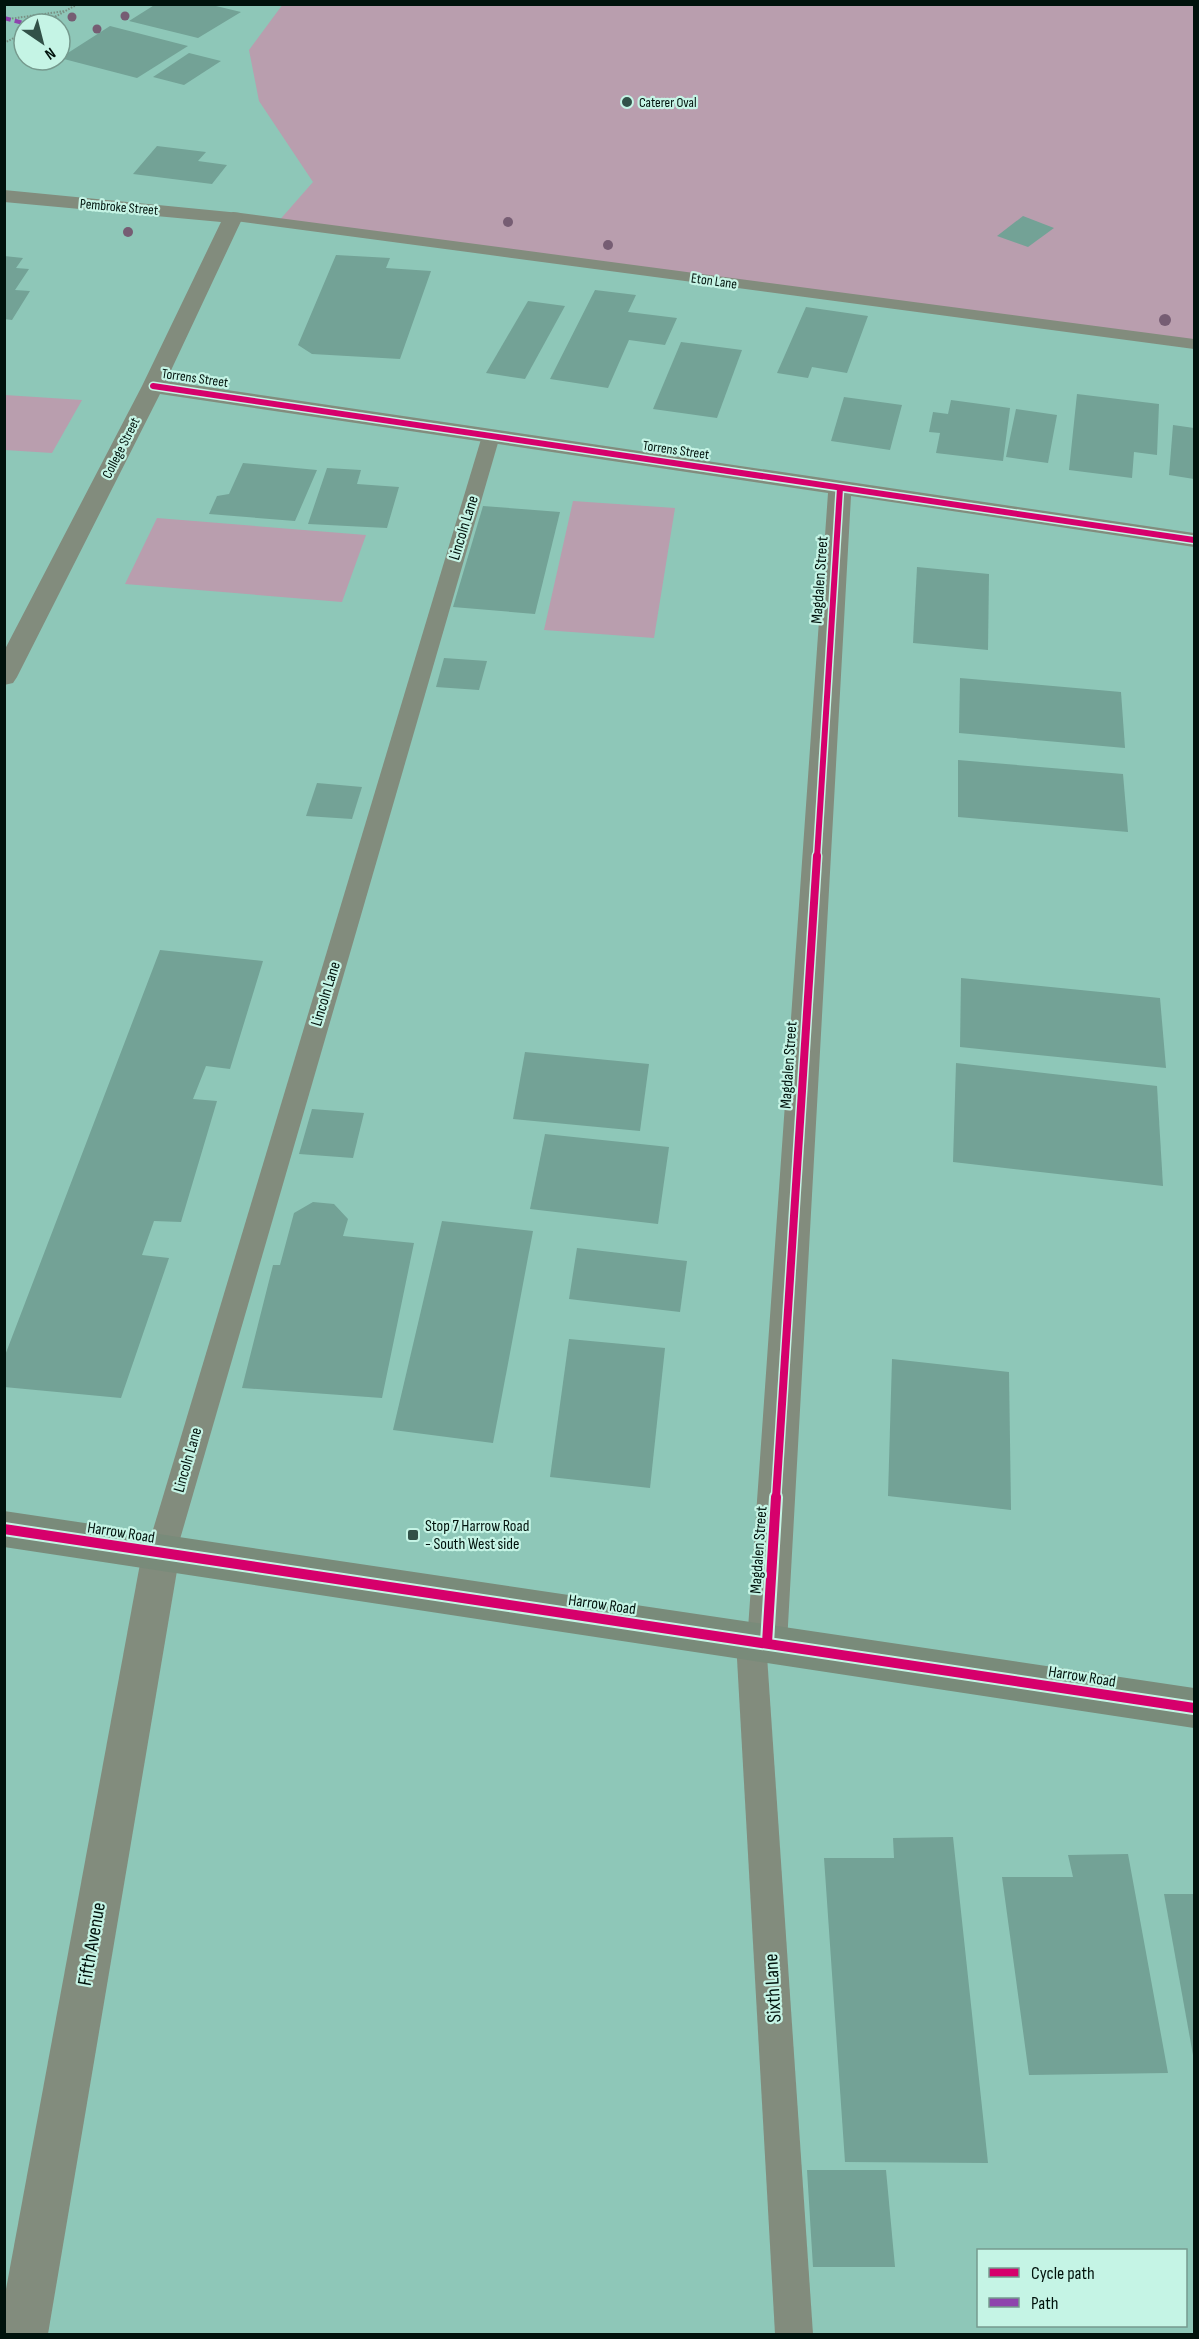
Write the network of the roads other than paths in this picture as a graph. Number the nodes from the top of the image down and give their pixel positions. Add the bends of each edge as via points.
1 (4, 196) edge
2 (233, 217) junction
3 (1194, 344) edge
4 (153, 386) junction
5 (491, 436) junction
6 (840, 488) junction
7 (1194, 540) edge
8 (4, 677) edge
9 (4, 1529) edge
10 (161, 1553) junction
11 (759, 1642) junction
12 (1194, 1708) edge
13 (23, 2334) edge
14 (794, 2334) edge

1 - 2 street, Pembroke Street
2 - 3 lane, Eton Lane
2 - 4 street, College Street
4 - 5 street, Torrens Street
4 - 8 street, College Street
5 - 6 street, Torrens Street
5 - 10 lane, Lincoln Lane
6 - 7 street, Torrens Street
6 - 11 street, Magdalen Street
9 - 10 street, Harrow Road
10 - 11 street, Harrow Road
10 - 13 street, Fifth Avenue
11 - 12 street, Harrow Road
11 - 14 lane, Sixth Lane

